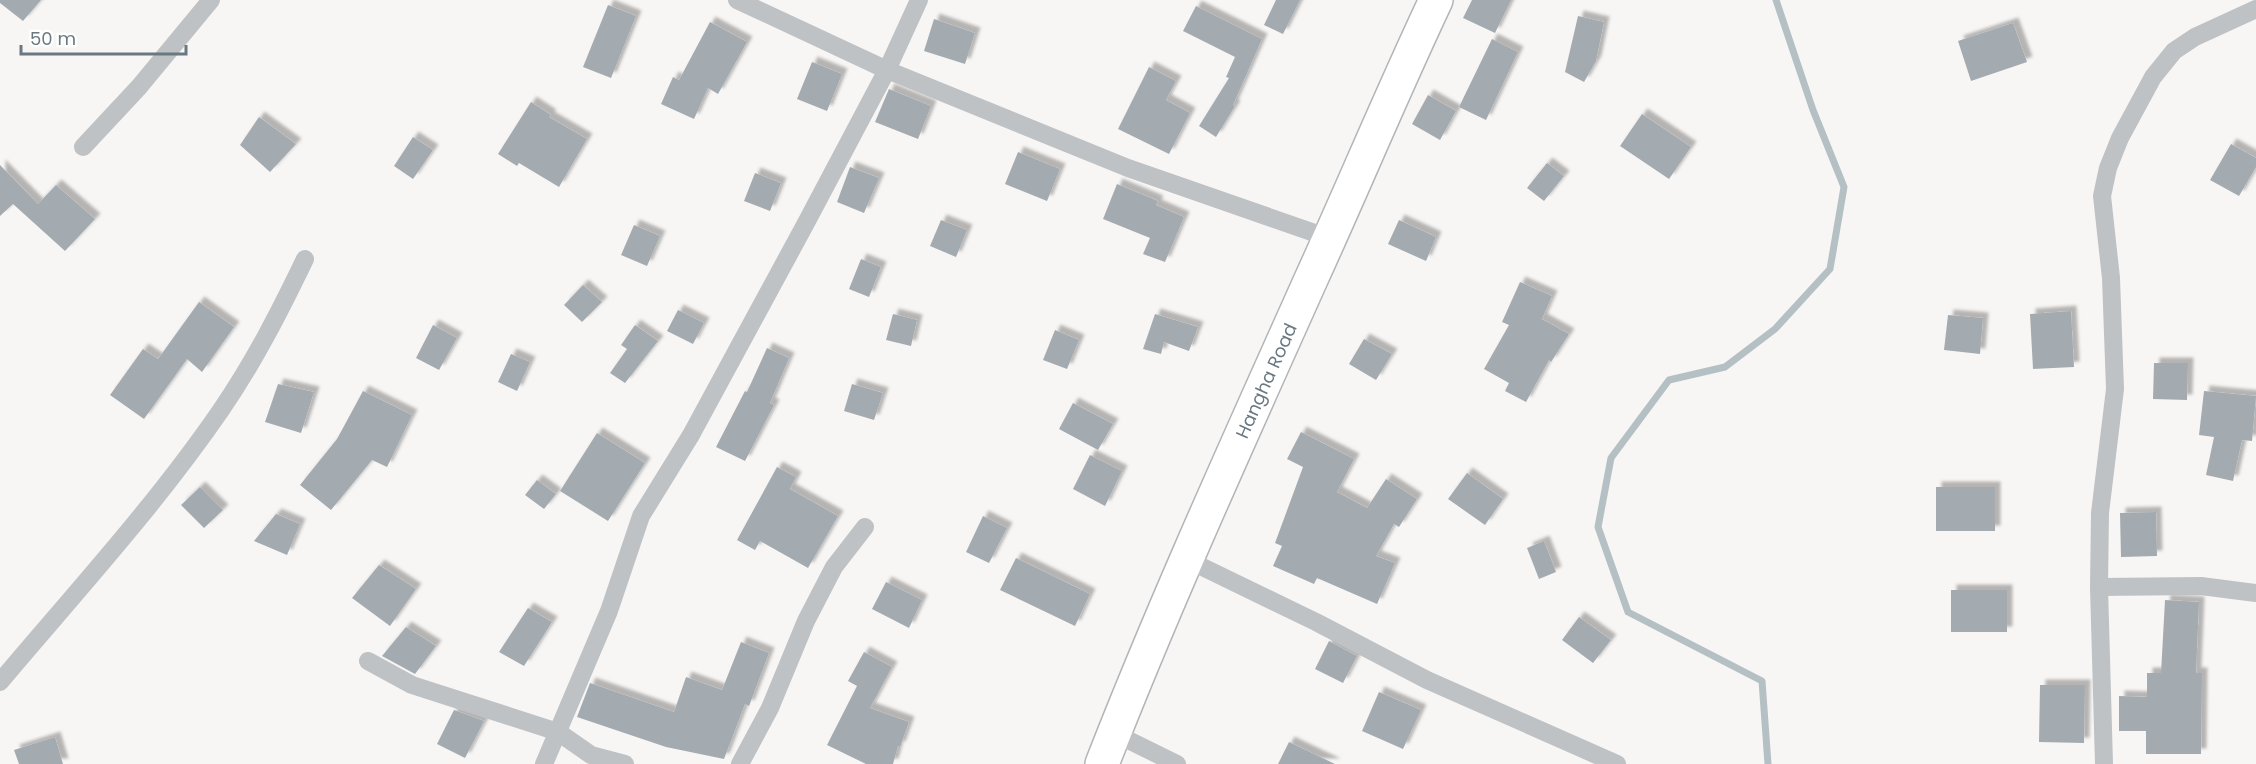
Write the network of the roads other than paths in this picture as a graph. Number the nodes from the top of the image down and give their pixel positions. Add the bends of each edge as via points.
1 (211, 0) edge
2 (737, 0) edge
3 (919, 0) edge
4 (1436, 0) edge
5 (2256, 9) edge
6 (887, 70) junction
7 (83, 147) dead end
8 (1329, 238) junction
9 (305, 259) dead end
10 (865, 527) dead end
11 (1188, 560) junction
12 (2098, 587) junction
13 (2256, 593) edge
14 (368, 661) dead end
15 (0, 682) edge
16 (558, 732) junction
17 (1114, 733) junction
18 (544, 764) edge
19 (625, 764) edge
20 (740, 764) edge
21 (1102, 764) edge
22 (1177, 764) edge
23 (1617, 764) edge
24 (2104, 764) edge

1 - 7 street
2 - 6 street
3 - 6 street
4 - 8 highway, Hangha Road
5 - 12 street via 2194,37 2174,51 2153,77 2108,168 2102,196 2111,278 2115,389 2100,513
6 - 8 street via 1128,168
6 - 16 street via 691,435 641,516 609,611
8 - 11 highway, Hangha Road
9 - 15 street via 273,326 222,408 170,479
10 - 20 street via 834,567
11 - 17 highway, Hangha Road
11 - 23 street via 1427,680
12 - 13 street via 2201,586
12 - 24 street
14 - 16 street via 412,685
16 - 18 street
16 - 19 street via 591,755
17 - 21 highway, Hangha Road
17 - 22 street

